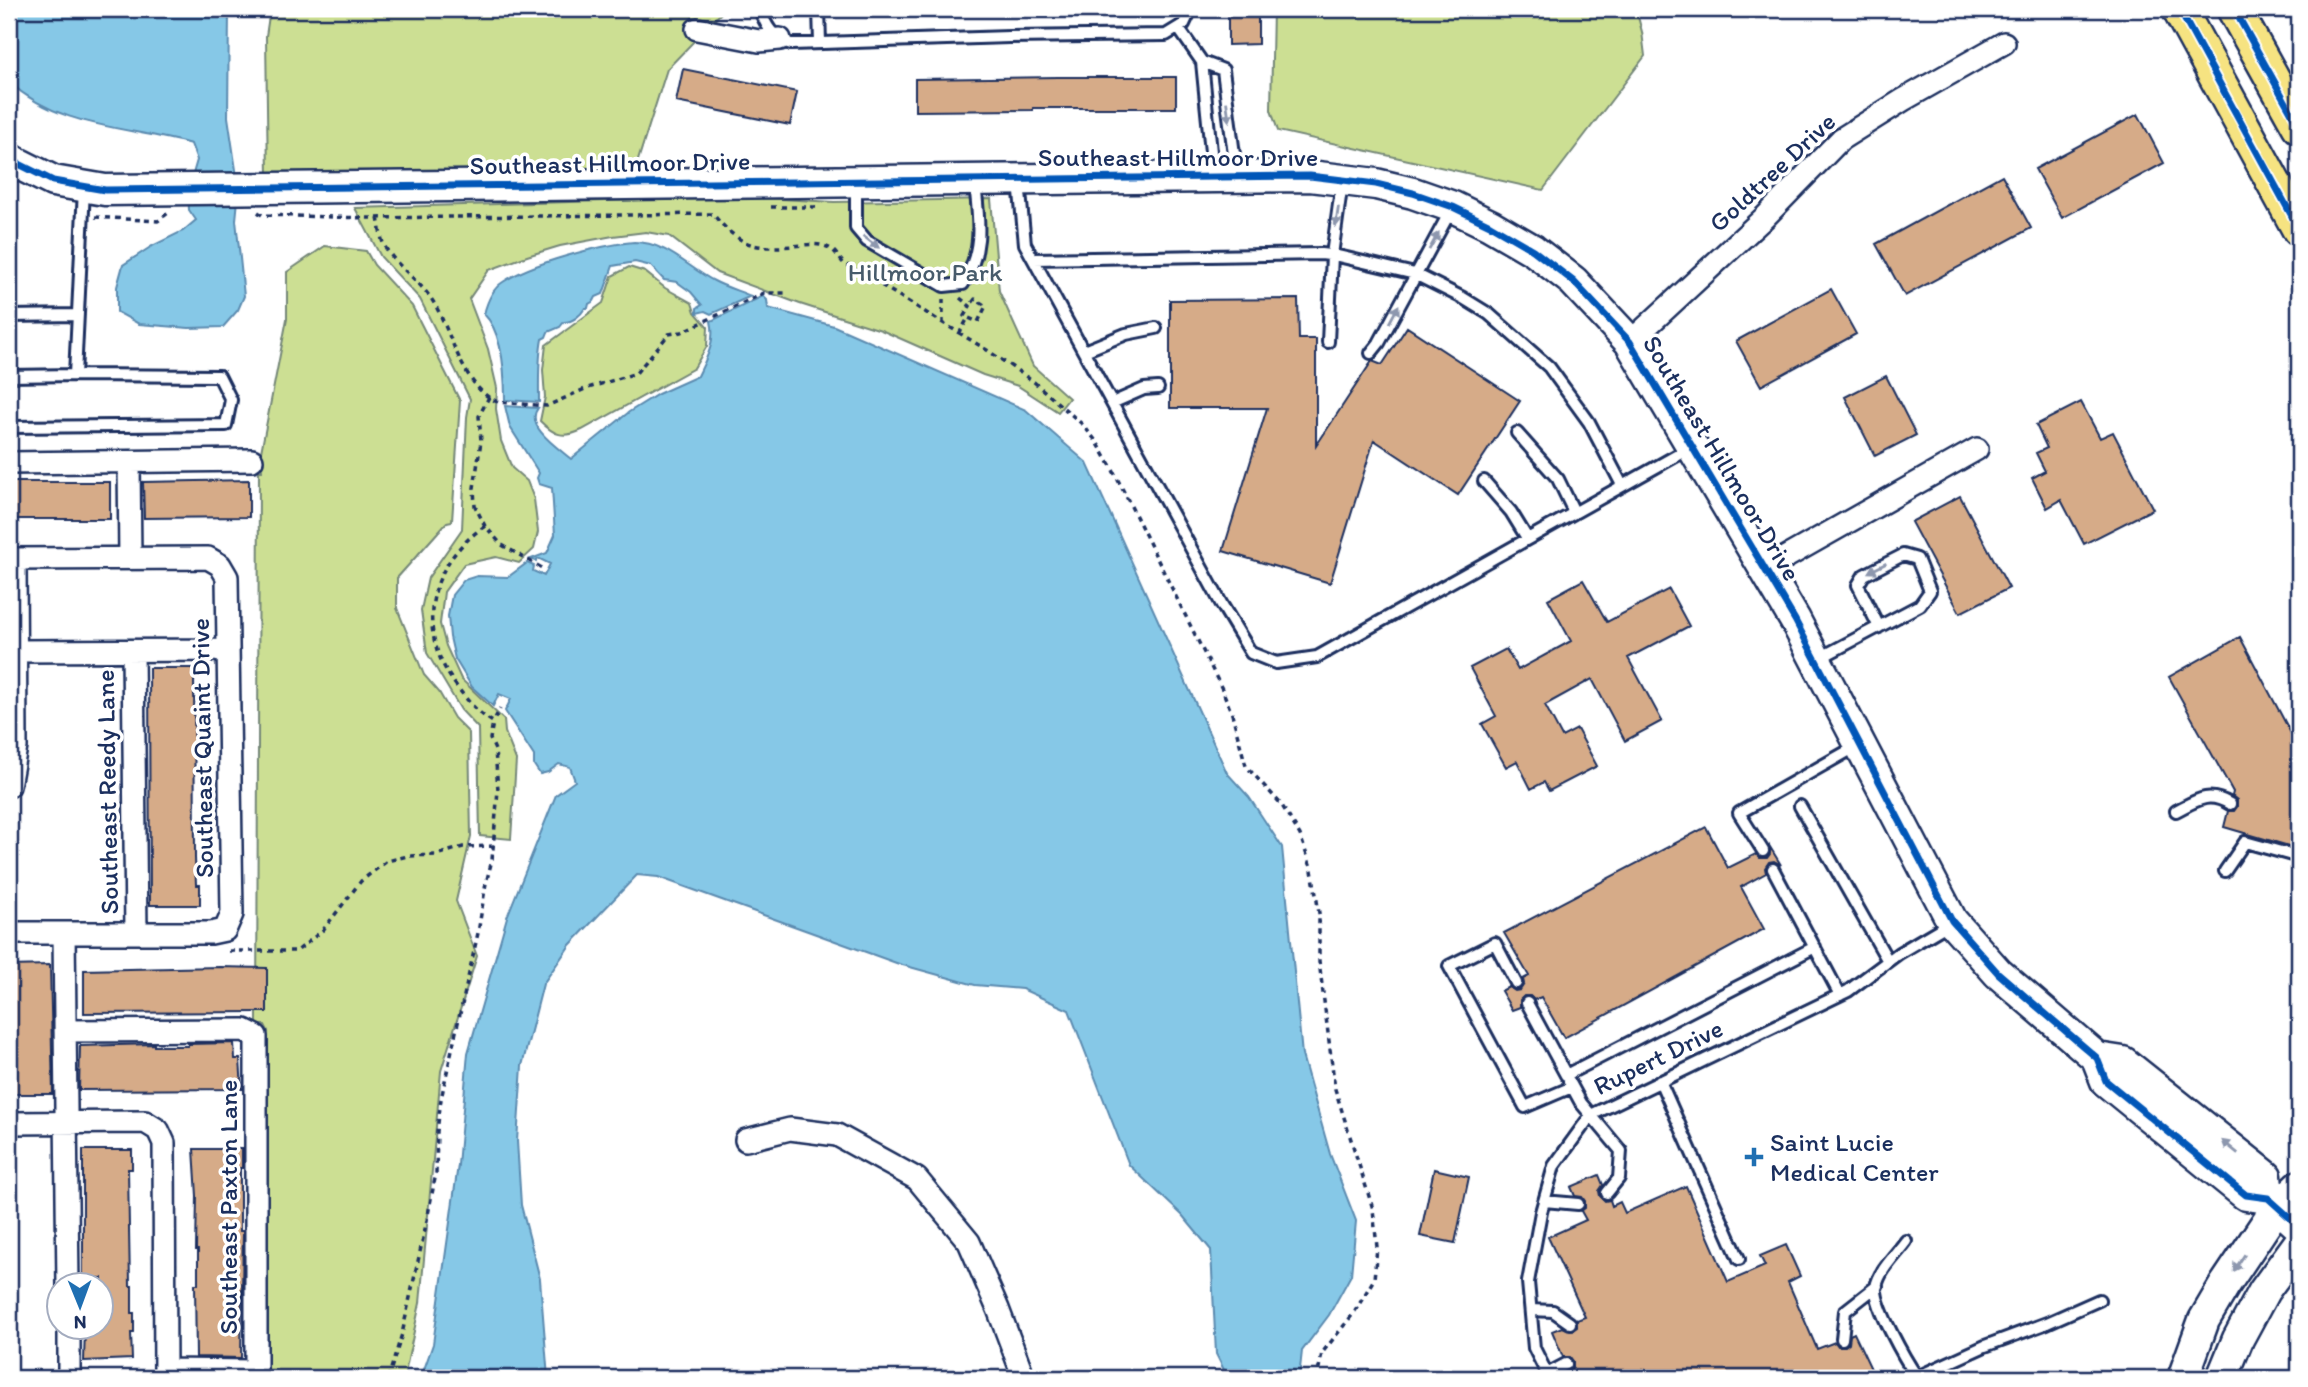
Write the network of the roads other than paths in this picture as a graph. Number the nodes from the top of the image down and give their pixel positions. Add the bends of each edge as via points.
1 (760, 9) edge
2 (820, 9) edge
3 (1191, 9) edge
4 (2179, 9) edge
5 (2210, 9) edge
6 (2234, 9) edge
7 (697, 29) dead end
8 (1179, 29) junction
9 (780, 39) junction
10 (2252, 40) junction
11 (820, 43) junction
12 (2004, 43) dead end
13 (1202, 62) junction
14 (2299, 127) edge
15 (9, 159) edge
16 (1224, 173) junction
17 (975, 179) junction
18 (1018, 179) junction
19 (1342, 179) junction
20 (856, 181) junction
21 (84, 186) junction
22 (1453, 207) junction
23 (2299, 229) edge
24 (1332, 255) junction
25 (1034, 259) junction
26 (1415, 275) junction
27 (78, 314) junction
28 (9, 316) edge
29 (1156, 328) dead end
30 (1328, 341) dead end
31 (1630, 342) junction
32 (1084, 351) junction
33 (1371, 353) dead end
34 (75, 375) junction
35 (9, 376) edge
36 (1158, 388) dead end
37 (1112, 403) junction
38 (9, 427) edge
39 (1517, 433) dead end
40 (1693, 446) junction
41 (1977, 449) dead end
42 (252, 460) dead end
43 (129, 462) junction
44 (9, 463) edge
45 (1484, 481) dead end
46 (1622, 485) junction
47 (1574, 512) junction
48 (1527, 538) junction
49 (130, 558) junction
50 (12, 559) edge
51 (1765, 569) junction
52 (1879, 626) junction
53 (229, 650) junction
54 (16, 651) junction
55 (133, 651) junction
56 (1816, 660) junction
57 (1859, 745) junction
58 (9, 786) edge
59 (2230, 804) dead end
60 (1800, 806) dead end
61 (2176, 811) dead end
62 (1763, 851) dead end
63 (2299, 857) edge
64 (1773, 869) dead end
65 (2225, 871) dead end
66 (1952, 921) junction
67 (9, 933) edge
68 (64, 933) junction
69 (136, 933) junction
70 (1815, 947) junction
71 (1888, 961) junction
72 (1516, 983) dead end
73 (1840, 995) junction
74 (1527, 1003) dead end
75 (65, 1031) junction
76 (1566, 1075) junction
77 (1660, 1081) junction
78 (1572, 1087) junction
79 (1591, 1115) junction
80 (9, 1123) edge
81 (65, 1124) junction
82 (747, 1140) dead end
83 (2299, 1186) edge
84 (1606, 1193) dead end
85 (1544, 1201) junction
86 (2272, 1202) junction
87 (1578, 1204) dead end
88 (2299, 1226) edge
89 (1906, 1241) dead end
90 (2299, 1243) edge
91 (1739, 1259) dead end
92 (68, 1272) edge
93 (1877, 1286) junction
94 (2099, 1300) dead end
95 (1531, 1310) junction
96 (1570, 1323) dead end
97 (1842, 1339) dead end
98 (69, 1342) edge
99 (1566, 1364) dead end
100 (165, 1374) edge
101 (256, 1374) edge
102 (1548, 1376) edge
103 (1914, 1377) edge
104 (69, 1378) edge
105 (1024, 1378) edge
106 (2183, 1378) edge
107 (2222, 1378) edge

1 - 9 lane via 769,31
2 - 11 lane
3 - 8 lane
4 - 23 main road
5 - 10 main road
6 - 10 main road
7 - 9 street via 759,41
8 - 11 lane via 1166,35
8 - 13 lane
9 - 11 lane via 791,44
10 - 14 main road
12 - 31 street, Goldtree Drive via 1841,139 1765,217
13 - 16 lane via 1212,162
13 -> 16 lane via 1223,70 1235,162
15 - 21 street, Southeast Hillmoor Drive via 53,181
16 - 18 street, Southeast Hillmoor Drive
16 - 19 street, Southeast Hillmoor Drive
17 - 18 street, Southeast Hillmoor Drive
17 - 20 street, Southeast Hillmoor Drive
20 -> 17 lane via 856,228 867,241 951,285 963,284 974,267 979,229
18 - 25 lane via 1025,244
19 - 22 street, Southeast Hillmoor Drive via 1413,193
19 -> 24 lane
20 - 21 street, Southeast Hillmoor Drive via 180,200
21 - 27 lane
26 -> 22 lane
22 - 31 street, Southeast Hillmoor Drive via 1533,250 1573,281
24 - 25 lane
24 - 26 lane
24 - 30 lane
25 - 32 lane
33 -> 26 lane
26 - 46 lane via 1489,314 1549,367 1589,422
27 - 28 lane
27 - 34 lane
29 - 32 lane
31 - 40 street, Southeast Hillmoor Drive
32 - 37 lane
34 - 35 lane
34 - 38 lane via 219,376 231,400 226,425
36 - 37 lane
37 - 48 lane via 1251,653 1276,663 1317,657
39 - 47 lane via 1554,473
40 - 46 lane
40 - 51 street, Southeast Hillmoor Drive
41 - 51 street
42 - 43 street
43 - 44 street
43 - 49 street
45 - 48 lane
46 - 47 lane
47 - 48 lane
49 - 50 street
49 - 53 street, Southeast Quaint Drive via 208,558 220,565 228,577
50 - 54 street
51 - 56 street, Southeast Hillmoor Drive
52 -> 52 lane via 1920,605 1930,591 1917,559 1903,555 1864,575 1858,585
52 - 56 lane
53 - 55 street
53 - 69 street, Southeast Quaint Drive via 232,914 223,941 211,933
54 - 55 street
54 - 58 street via 16,747
55 - 69 street, Southeast Reedy Lane
56 - 57 street, Southeast Hillmoor Drive
57 - 62 lane via 1739,813
57 - 66 street, Southeast Hillmoor Drive
59 - 61 lane via 2202,797
60 - 71 lane
63 - 65 lane via 2244,837
64 - 70 lane
66 - 71 lane, Rupert Drive
66 - 86 street, Southeast Hillmoor Drive via 1998,973 2097,1058 2123,1062 2266,1176
67 - 68 street
68 - 69 street
68 - 75 street
70 - 73 lane
70 - 76 lane
71 - 73 lane, Rupert Drive
72 - 78 lane via 1495,943 1449,966 1525,1107
73 - 77 lane, Rupert Drive
74 - 76 lane
75 - 81 street
75 - 101 street, Southeast Paxton Lane via 244,1030 256,1036
76 - 78 lane
77 - 79 lane, Rupert Drive
77 - 91 lane
78 - 79 lane
79 - 84 lane via 1621,1151 1619,1178
79 - 85 lane, Rupert Drive via 1554,1166
80 - 81 street
81 - 92 street
81 - 100 street via 145,1122 158,1130 164,1143
82 - 105 street via 790,1129 837,1135 917,1179 968,1242
83 - 86 street
85 - 87 lane
85 - 95 lane, Rupert Drive via 1528,1282
86 - 88 street, Southeast Hillmoor Drive
86 -> 106 street via 2204,1320
89 - 93 lane
90 - 107 street via 2264,1291
93 - 97 lane via 1845,1311
93 - 103 lane via 1878,1301
94 - 103 lane
95 - 96 lane via 1553,1311
95 - 102 lane, Rupert Drive via 1534,1348
98 - 104 street
99 - 102 lane
100 - 101 street

